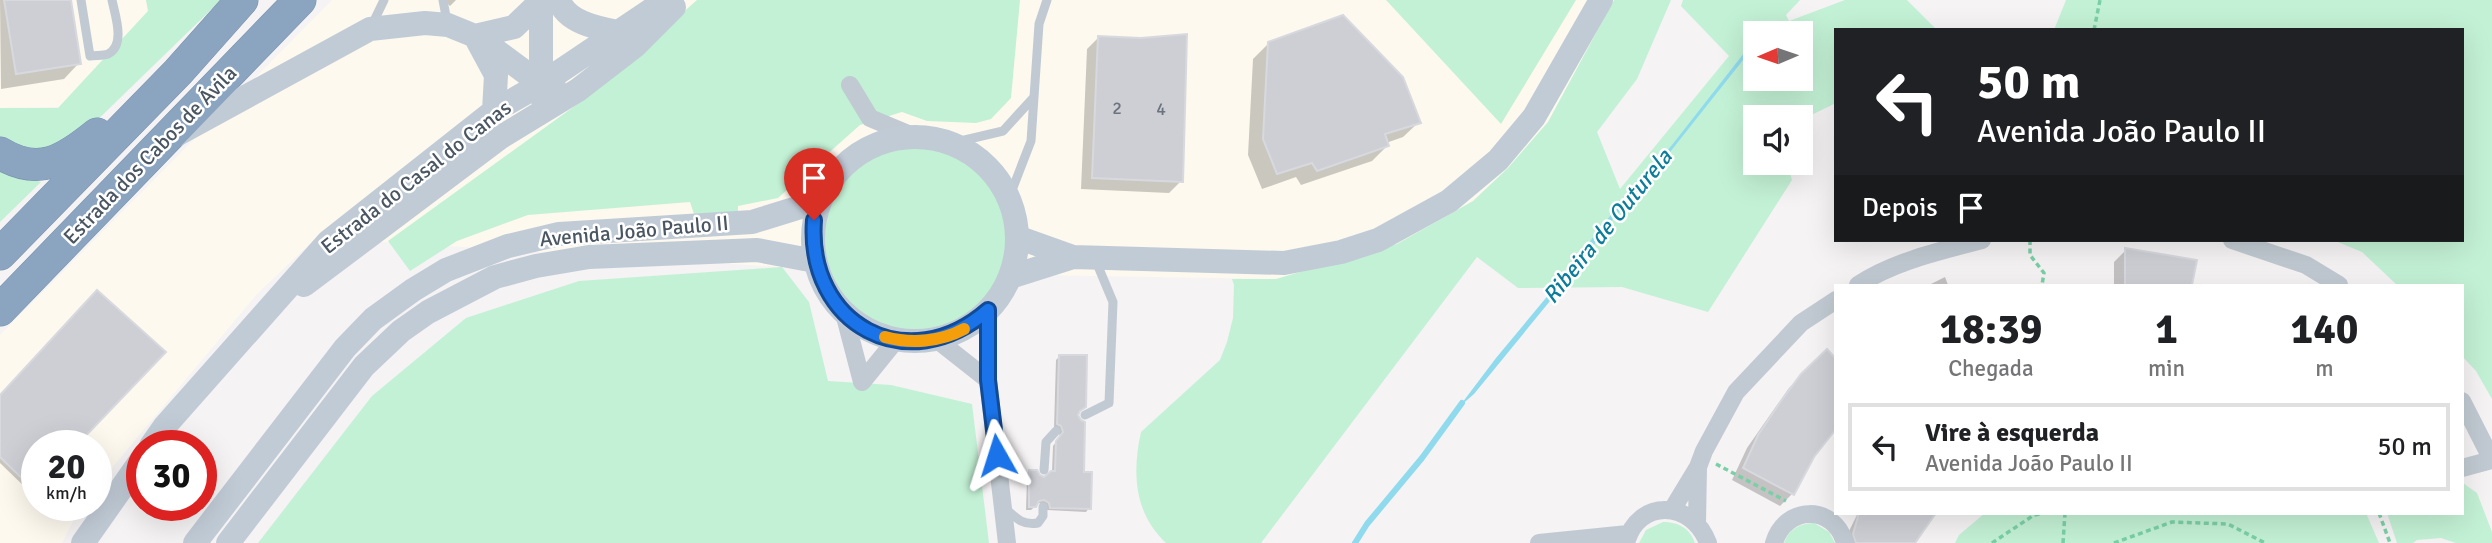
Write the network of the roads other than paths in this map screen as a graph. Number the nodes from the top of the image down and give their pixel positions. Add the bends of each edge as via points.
1 (81, 0) edge
2 (113, 0) edge
3 (242, 0) edge
4 (300, 0) edge
5 (384, 0) edge
6 (443, 0) edge
7 (547, 0) edge
8 (666, 0) edge
9 (680, 0) edge
10 (1041, 0) edge
11 (1046, 0) edge
12 (1601, 0) edge
13 (1041, 17) junction
14 (448, 25) junction
15 (370, 29) junction
16 (617, 32) junction
17 (475, 36) junction
18 (178, 72) junction
19 (541, 84) junction
20 (850, 85) dead end
21 (578, 90) junction
22 (1034, 97) junction
23 (494, 111) junction
24 (913, 136) junction
25 (501, 137) junction
26 (163, 141) junction
27 (953, 143) junction
28 (0, 153) edge
29 (1009, 198) junction
30 (820, 201) junction
31 (1017, 237) junction
32 (1974, 242) edge
33 (2238, 242) edge
34 (0, 254) edge
35 (1084, 257) junction
36 (815, 261) junction
37 (1010, 277) junction
38 (1860, 284) edge
39 (2337, 284) edge
40 (1834, 301) edge
41 (0, 310) edge
42 (269, 310) junction
43 (988, 310) junction
44 (844, 313) junction
45 (936, 339) junction
46 (896, 340) junction
47 (988, 380) junction
48 (2464, 405) edge
49 (1086, 415) dead end
50 (162, 430) edge
51 (1056, 431) dead end
52 (2492, 460) edge
53 (1700, 462) junction
54 (2464, 467) edge
55 (1044, 470) dead end
56 (126, 482) edge
57 (1002, 505) junction
58 (1044, 507) dead end
59 (1672, 510) junction
60 (1837, 518) edge
61 (1698, 523) junction
62 (1627, 538) edge
63 (1576, 541) edge
64 (83, 543) edge
65 (195, 543) edge
66 (228, 543) edge
67 (1007, 543) edge
68 (1539, 543) edge
69 (1708, 543) edge
70 (1774, 543) edge
71 (1844, 543) edge

1 - 2 lane via 90,56 108,54 116,45
3 - 18 highway, Estrada dos Cabos de Ávila
4 - 26 highway, Estrada dos Cabos de Ávila
5 - 15 lane
6 - 14 lane
7 - 16 street via 585,25
7 - 17 street via 514,27
7 - 19 street
8 - 16 street, Estrada do Casal do Canas
9 - 21 street, Estrada do Casal do Canas via 635,46
10 - 13 lane
11 - 13 lane
12 - 35 street via 1534,117 1498,160 1449,201 1392,233 1341,252 1283,263
13 - 22 lane
14 - 15 street
14 - 17 street
15 - 26 street
16 - 19 street, Estrada do Casal do Canas
17 - 19 street
17 - 23 street via 496,75
18 - 28 highway via 63,158 31,166
18 - 34 highway, Estrada dos Cabos de Ávila
19 - 21 street
19 - 23 street, Estrada do Casal do Canas
19 - 25 street, Estrada do Casal do Canas via 530,107
20 - 24 street via 870,118
21 - 25 street, Estrada do Casal do Canas
22 - 27 lane via 1003,131
22 - 29 lane via 1031,141
23 - 42 street, Estrada do Casal do Canas via 328,242
24 - 27 street
24 - 30 street via 884,141 856,154 841,167
25 - 42 street, Estrada do Casal do Canas
26 - 41 highway, Estrada dos Cabos de Ávila
27 - 29 street via 986,165
29 - 31 street
30 - 36 street via 813,230
30 - 65 street, Avenida João Paulo II via 752,222 559,234 486,253 446,270 373,319 345,348
31 - 35 street
31 - 37 street
32 - 38 street via 1875,274
33 - 39 street via 2306,265
35 - 37 street
35 - 49 lane via 1113,302 1109,403
36 - 44 street via 831,298
36 - 66 street, Avenida João Paulo II via 757,250 589,257 495,278 428,312 363,366
37 - 43 street
40 - 53 street via 1801,323 1737,392
42 - 50 street, Estrada do Casal do Canas
43 - 45 street via 956,333
43 - 47 street
44 - 46 street via 859,325
44 - 46 street via 862,382
45 - 46 street
45 - 47 street
47 - 57 street
48 - 52 street
51 - 55 lane via 1046,442
52 - 54 street
53 - 59 street
53 - 61 street
56 - 64 street
57 - 58 lane via 1028,525 1038,523
57 - 67 street
59 - 61 street
59 - 62 street via 1643,517
60 - 70 street via 1810,513 1797,516 1777,533
60 - 71 street
61 - 69 street
62 - 63 street
63 - 68 street

